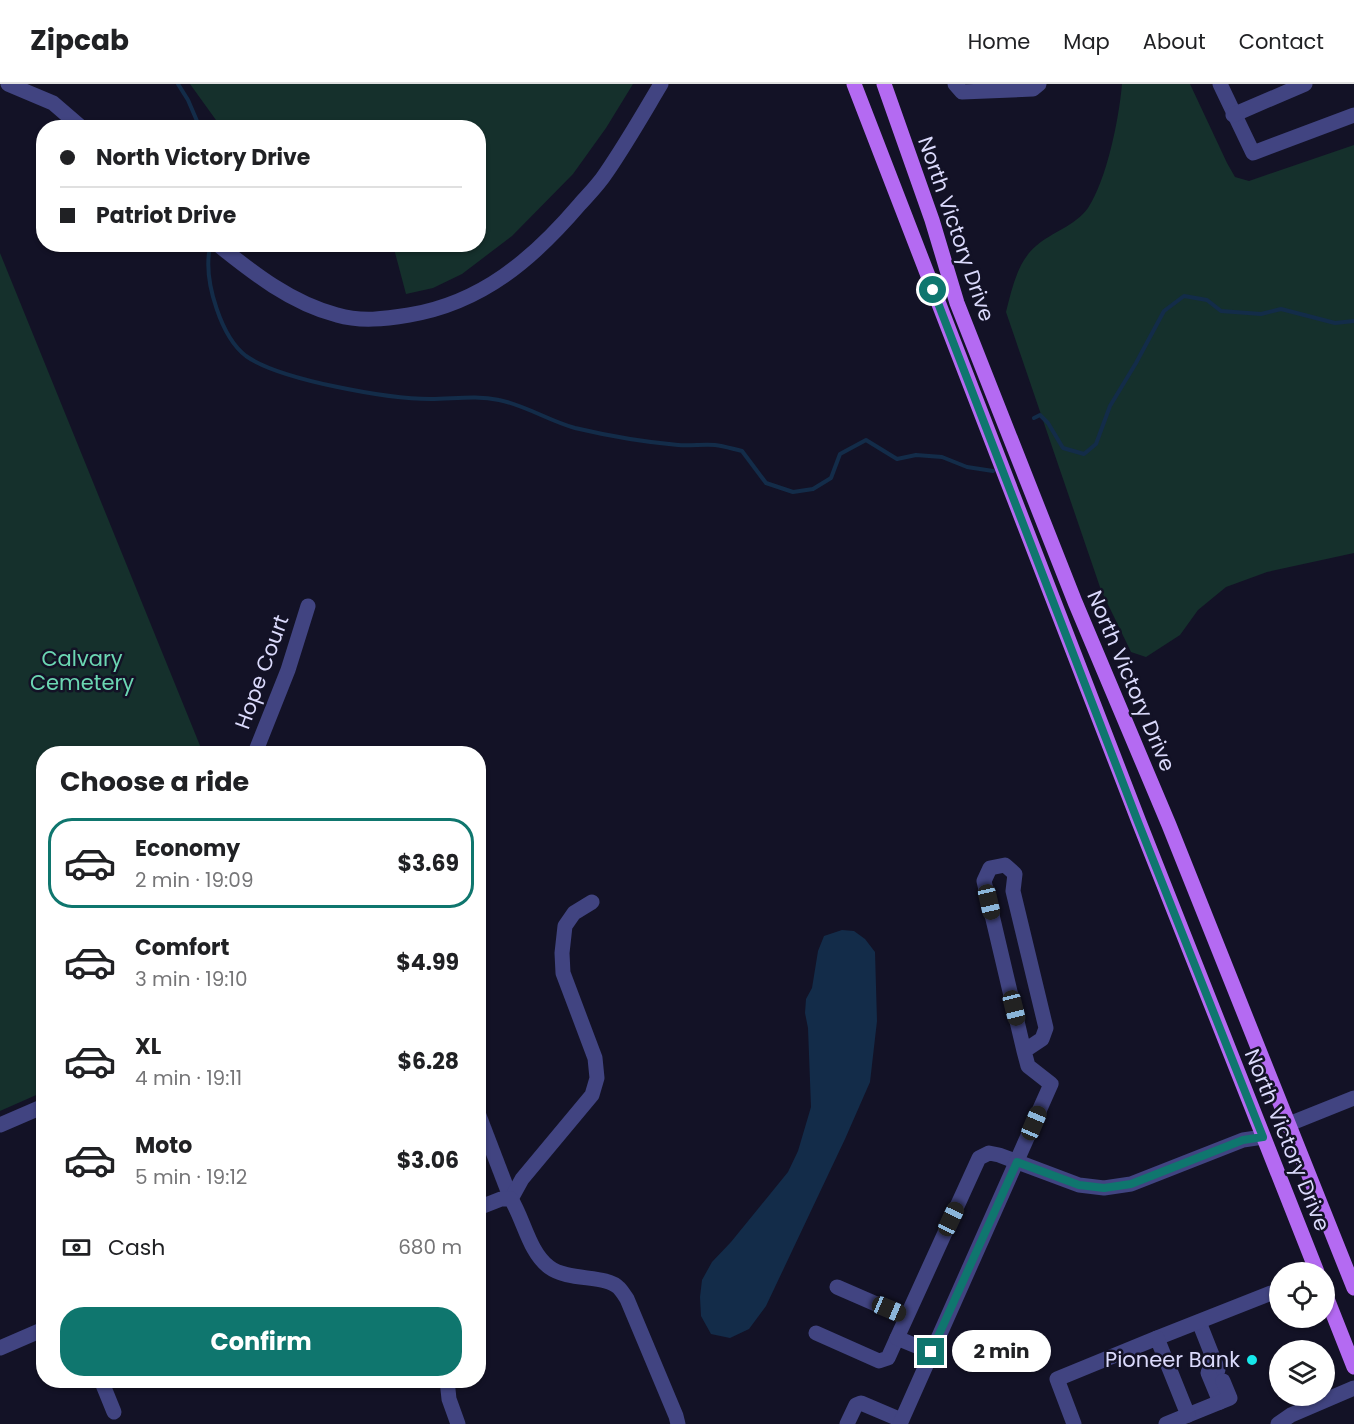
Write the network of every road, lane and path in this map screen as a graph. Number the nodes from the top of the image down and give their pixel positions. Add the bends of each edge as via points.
1 (8, 84) edge
2 (662, 84) edge
3 (854, 84) edge
4 (884, 84) edge
5 (955, 84) edge
6 (1038, 84) edge
7 (1220, 84) edge
8 (1305, 84) edge
9 (1233, 115) junction
10 (1354, 115) edge
11 (73, 120) edge
12 (227, 252) edge
13 (308, 606) dead end
14 (258, 746) edge
15 (592, 902) dead end
16 (1024, 1051) junction
17 (1354, 1098) edge
18 (36, 1109) edge
19 (1289, 1124) junction
20 (0, 1125) edge
21 (486, 1134) edge
22 (1263, 1137) junction
23 (1017, 1162) junction
24 (511, 1199) junction
25 (486, 1205) edge
26 (1313, 1262) edge
27 (837, 1287) dead end
28 (1354, 1288) edge
29 (1269, 1294) edge
30 (906, 1317) junction
31 (1335, 1319) edge
32 (1199, 1322) junction
33 (36, 1332) edge
34 (816, 1333) dead end
35 (897, 1338) junction
36 (1157, 1338) junction
37 (0, 1348) edge
38 (931, 1352) junction
39 (1354, 1367) edge
40 (1218, 1370) junction
41 (104, 1388) edge
42 (447, 1388) edge
43 (1354, 1388) edge
44 (1220, 1402) junction
45 (114, 1412) dead end
46 (1188, 1415) junction
47 (901, 1422) edge
48 (458, 1424) edge
49 (678, 1424) edge
50 (848, 1424) edge
51 (1074, 1424) edge
52 (1166, 1424) edge
53 (1278, 1424) edge

1 - 11 street via 53,103
2 - 12 street via 605,174 551,238 489,286 462,300 433,311 359,320 302,303
3 - 22 main road, North Victory Drive
4 - 19 main road, North Victory Drive via 957,303
5 - 6 street via 962,92 1033,89
7 - 9 street
8 - 9 street
9 - 10 street via 1253,153
13 - 14 street, Hope Court
15 - 24 street via 574,913 565,926 562,953 563,973 595,1058 597,1078 592,1095 522,1179
16 - 16 street via 984,881 990,868 1005,865 1015,874 1013,891 1046,1028 1042,1040
16 - 23 street via 1028,1066 1051,1084
17 - 19 street
18 - 20 street
19 - 28 main road, North Victory Drive
21 - 24 street
22 - 23 street via 1243,1140 1131,1184 1104,1188 1079,1185
22 - 26 main road, North Victory Drive
23 - 30 street via 989,1153 979,1158
23 - 38 street
24 - 25 street
24 - 49 street via 539,1258 550,1268 570,1277 595,1279 619,1287
27 - 30 street
29 - 32 street
30 - 35 street
31 - 39 main road
32 - 36 street
32 - 40 street
33 - 37 street
34 - 35 street via 879,1361 888,1358
35 - 38 street
36 - 46 street
36 - 51 street via 1057,1379
38 - 47 street
40 - 44 street via 1230,1398
40 - 44 street via 1208,1373
41 - 45 street
42 - 48 street
43 - 53 street
44 - 46 street
46 - 52 street
47 - 50 street via 861,1403

